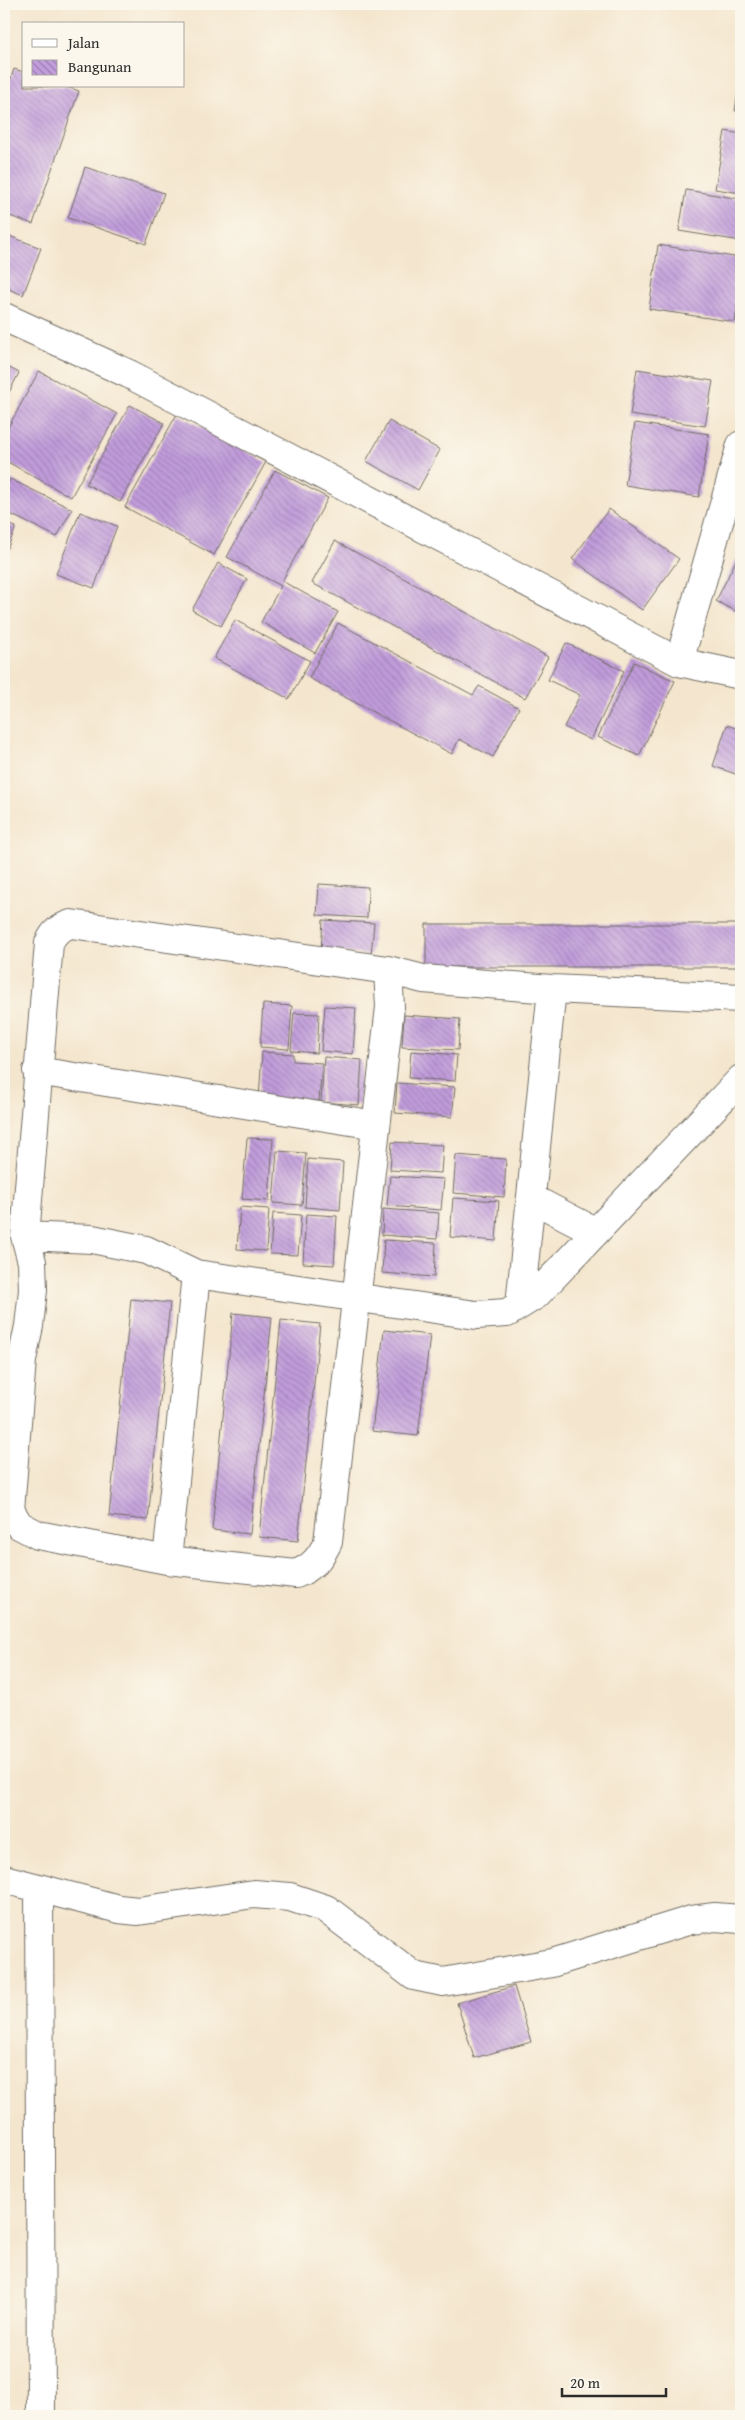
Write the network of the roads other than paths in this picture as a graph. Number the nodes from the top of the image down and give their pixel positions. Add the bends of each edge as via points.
1 (4, 318) edge
2 (741, 446) edge
3 (679, 662) junction
4 (741, 676) edge
5 (388, 970) junction
6 (552, 989) junction
7 (741, 998) edge
8 (38, 1071) junction
9 (741, 1079) edge
10 (376, 1125) junction
11 (530, 1198) junction
12 (596, 1232) junction
13 (25, 1236) junction
14 (196, 1274) junction
15 (358, 1298) junction
16 (520, 1305) junction
17 (167, 1560) junction
18 (4, 1879) edge
19 (39, 1888) junction
20 (741, 1919) edge
21 (41, 2416) edge

1 - 3 street via 129,374
2 - 3 street
3 - 4 street
5 - 6 street via 423,979
5 - 8 street via 71,924 59,928 50,944
5 - 10 street via 390,1007
6 - 7 street
6 - 11 street
8 - 10 street
8 - 13 street
9 - 12 street
10 - 15 street
11 - 12 street
11 - 16 street
12 - 16 street via 536,1296
13 - 14 street via 69,1237 146,1250
13 - 17 street via 32,1262 34,1290 22,1360 10,1510 19,1525 38,1535
14 - 15 street
14 - 17 street
15 - 16 street via 476,1316 507,1313
15 - 17 street via 328,1542 320,1558 310,1568 296,1574
18 - 19 street
19 - 20 street via 118,1909 138,1911 254,1894 290,1897 326,1909 414,1976 443,1982 552,1963 691,1920 715,1917
19 - 21 street

